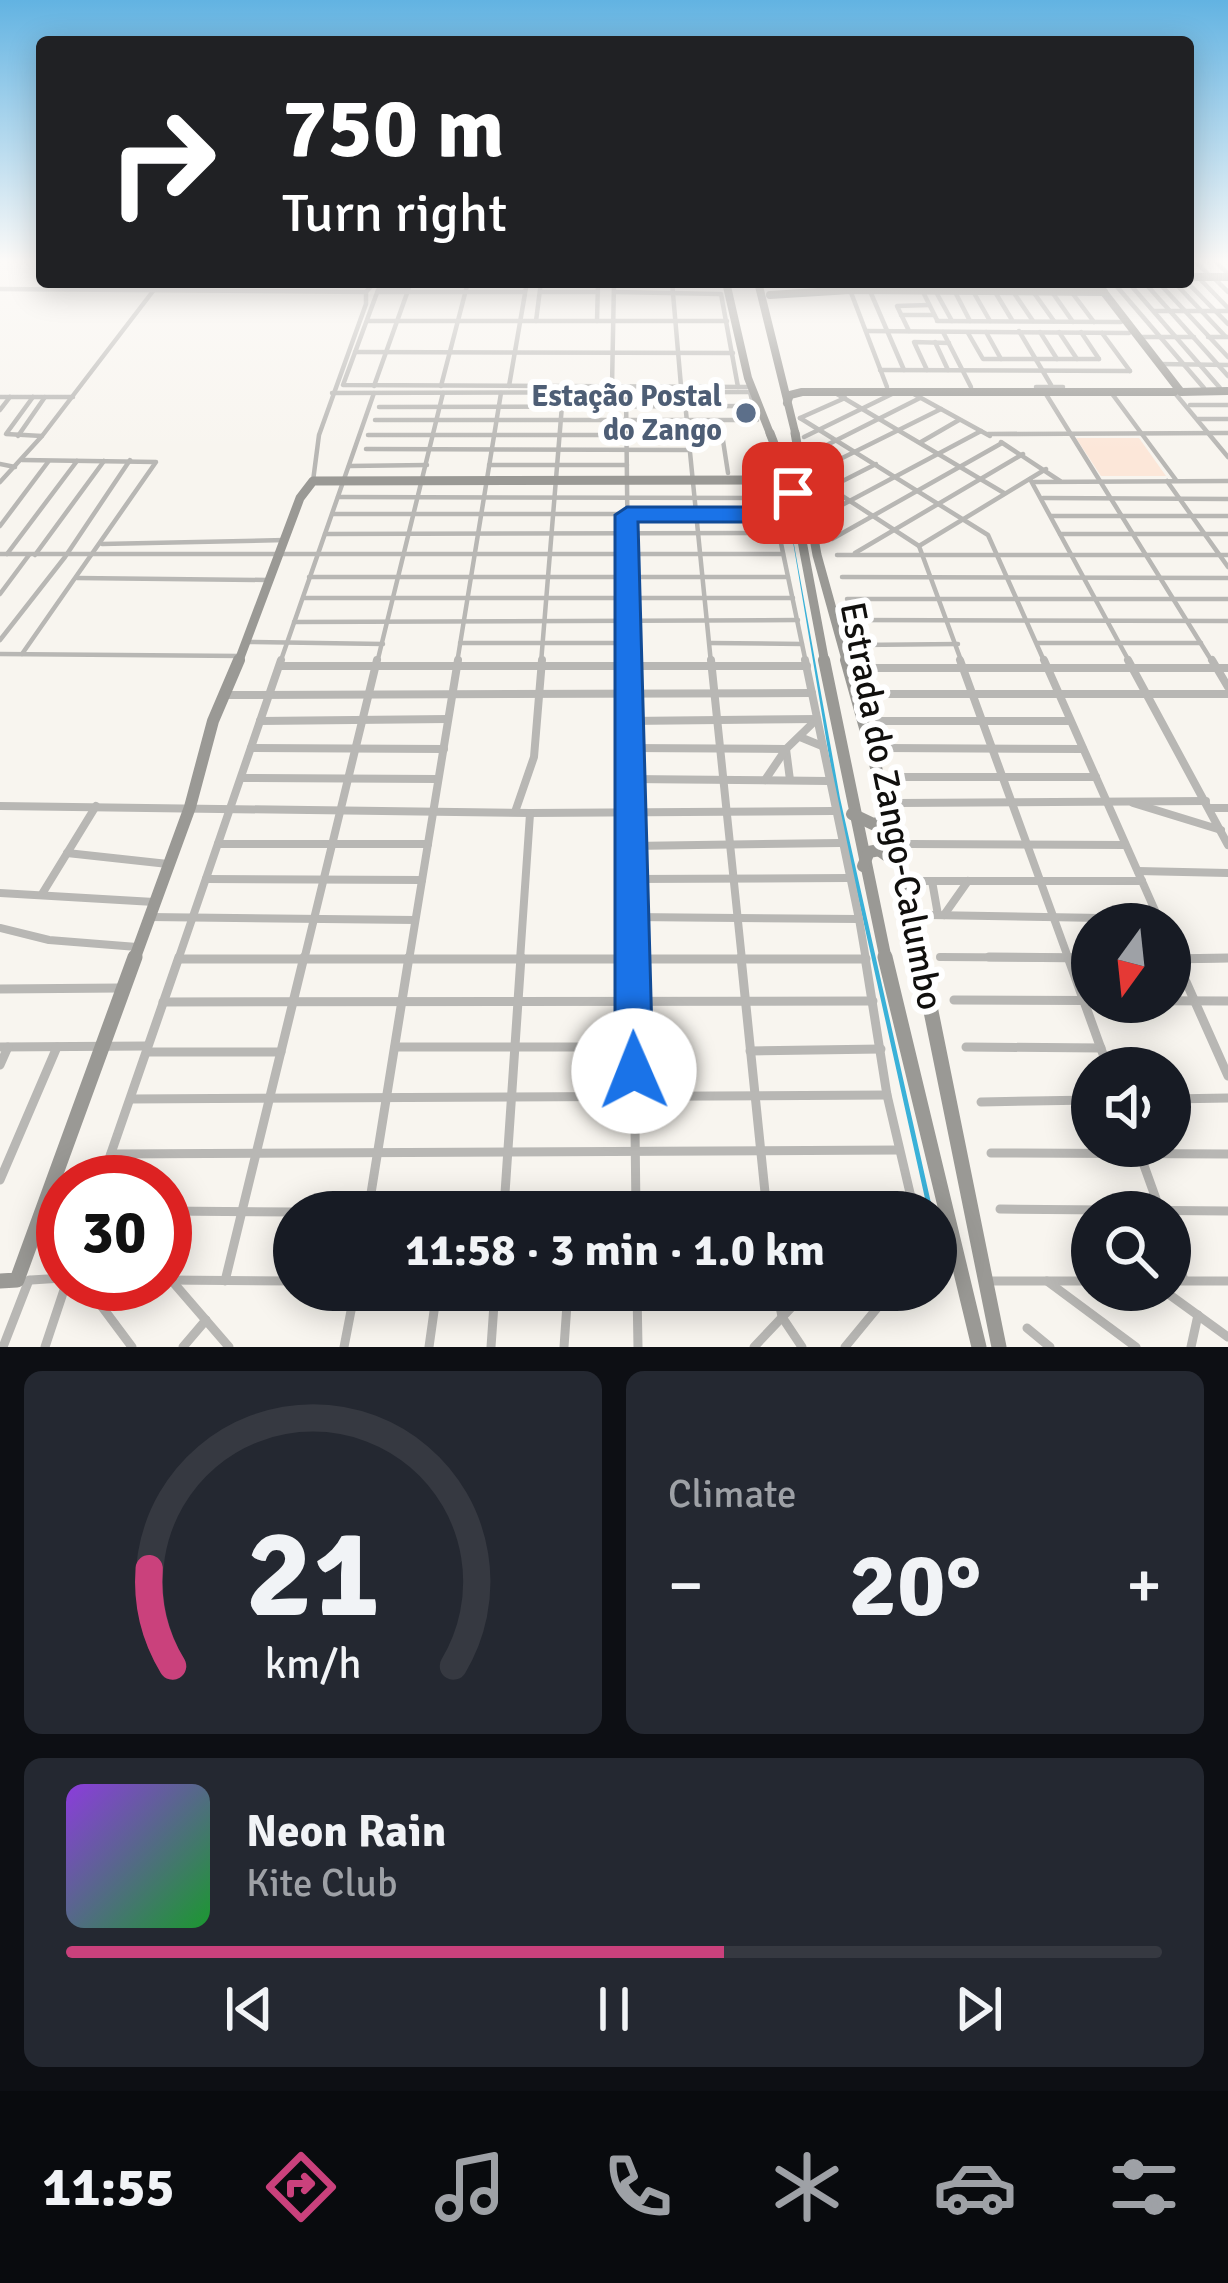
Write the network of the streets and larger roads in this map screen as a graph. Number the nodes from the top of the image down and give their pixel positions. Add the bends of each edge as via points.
1 (129, 324) edge
2 (358, 324) edge
3 (366, 324) edge
4 (397, 324) edge
5 (457, 324) edge
6 (520, 324) edge
7 (614, 324) edge
8 (675, 324) edge
9 (728, 324) edge
10 (735, 324) edge
11 (767, 324) edge
12 (863, 324) edge
13 (884, 324) edge
14 (906, 324) edge
15 (939, 324) edge
16 (1014, 324) edge
17 (1095, 324) edge
18 (1123, 324) edge
19 (1127, 324) edge
20 (1150, 324) edge
21 (1165, 324) edge
22 (1181, 324) edge
23 (1197, 324) edge
24 (866, 331) junction
25 (888, 332) junction
26 (909, 332) junction
27 (943, 332) junction
28 (968, 332) junction
29 (986, 332) junction
30 (1019, 332) junction
31 (1040, 332) junction
32 (1059, 332) junction
33 (1081, 332) junction
34 (1102, 332) junction
35 (1134, 335) junction
36 (1160, 337) junction
37 (1176, 337) junction
38 (1193, 337) junction
39 (1209, 337) junction
40 (1227, 338) edge
41 (935, 342) junction
42 (949, 343) junction
43 (355, 352) junction
44 (386, 352) junction
45 (450, 352) junction
46 (515, 352) junction
47 (614, 353) junction
48 (678, 353) junction
49 (733, 353) junction
50 (1001, 359) junction
51 (1036, 359) junction
52 (1058, 359) junction
53 (1077, 359) junction
54 (1228, 361) edge
55 (1160, 364) junction
56 (1184, 365) junction
57 (1200, 365) junction
58 (1217, 365) junction
59 (880, 370) junction
60 (904, 370) junction
61 (927, 370) junction
62 (948, 370) junction
63 (963, 370) junction
64 (1043, 370) junction
65 (1228, 376) edge
66 (780, 382) junction
67 (509, 386) junction
68 (612, 386) junction
69 (738, 387) junction
70 (887, 387) junction
71 (971, 387) junction
72 (1044, 388) junction
73 (1204, 388) junction
74 (374, 389) junction
75 (442, 389) junction
76 (682, 389) junction
77 (1225, 389) edge
78 (750, 390) junction
79 (626, 392) junction
80 (834, 392) junction
81 (897, 392) junction
82 (909, 392) junction
83 (1111, 392) junction
84 (1177, 392) junction
85 (332, 393) junction
86 (501, 393) junction
87 (563, 393) junction
88 (0, 397) edge
89 (10, 397) junction
90 (33, 397) junction
91 (45, 397) junction
92 (73, 397) junction
93 (844, 398) junction
94 (920, 398) junction
95 (1187, 405) junction
96 (1228, 405) edge
97 (440, 406) junction
98 (754, 406) junction
99 (379, 407) dead end
100 (562, 407) junction
101 (626, 407) junction
102 (686, 407) junction
103 (499, 408) junction
104 (863, 409) junction
105 (0, 410) edge
106 (940, 410) junction
107 (783, 415) junction
108 (764, 418) junction
109 (880, 419) junction
110 (1198, 419) junction
111 (1228, 419) edge
112 (959, 420) junction
113 (375, 421) dead end
114 (437, 421) junction
115 (496, 421) junction
116 (561, 421) junction
117 (626, 421) junction
118 (687, 421) junction
119 (720, 421) junction
120 (819, 429) junction
121 (900, 431) junction
122 (984, 433) junction
123 (1209, 433) junction
124 (1228, 433) edge
125 (494, 434) junction
126 (626, 434) junction
127 (1071, 434) junction
128 (1142, 434) junction
129 (368, 435) dead end
130 (434, 435) junction
131 (560, 435) junction
132 (688, 435) junction
133 (722, 435) junction
134 (8, 436) junction
135 (18, 436) junction
136 (42, 436) junction
137 (804, 437) dead end
138 (837, 440) junction
139 (0, 442) edge
140 (919, 442) junction
141 (1002, 443) junction
142 (366, 449) dead end
143 (430, 449) junction
144 (492, 449) junction
145 (560, 449) junction
146 (626, 449) junction
147 (690, 450) junction
148 (1226, 452) edge
149 (856, 453) junction
150 (809, 454) dead end
151 (938, 454) junction
152 (1023, 454) junction
153 (50, 459) junction
154 (22, 460) junction
155 (78, 460) junction
156 (130, 460) junction
157 (104, 461) junction
158 (0, 464) edge
159 (876, 464) junction
160 (427, 465) junction
161 (489, 465) junction
162 (559, 465) junction
163 (626, 465) junction
164 (349, 466) junction
165 (960, 466) junction
166 (15, 467) junction
167 (1046, 469) junction
168 (816, 471) dead end
169 (728, 473) dead end
170 (896, 477) junction
171 (980, 479) junction
172 (692, 480) junction
173 (1032, 480) junction
174 (313, 481) junction
175 (343, 481) junction
176 (423, 481) junction
177 (487, 481) junction
178 (558, 481) junction
179 (626, 481) junction
180 (768, 481) junction
181 (1060, 481) junction
182 (1100, 481) junction
183 (1172, 481) junction
184 (1228, 481) edge
185 (0, 482) edge
186 (791, 486) junction
187 (916, 490) junction
188 (1004, 493) junction
189 (337, 497) junction
190 (419, 497) junction
191 (557, 497) junction
192 (484, 498) junction
193 (695, 498) junction
194 (772, 498) junction
195 (1043, 498) junction
196 (1111, 498) junction
197 (627, 499) junction
198 (1180, 499) junction
199 (1228, 499) edge
200 (850, 502) junction
201 (938, 503) junction
202 (827, 513) dead end
203 (332, 514) junction
204 (415, 514) junction
205 (776, 514) junction
206 (481, 515) junction
207 (556, 515) junction
208 (627, 515) junction
209 (696, 515) junction
210 (873, 516) junction
211 (1051, 516) junction
212 (1192, 516) junction
213 (1228, 516) edge
214 (1122, 517) junction
215 (962, 518) junction
216 (0, 526) edge
217 (893, 530) junction
218 (325, 533) junction
219 (410, 533) junction
220 (555, 533) junction
221 (780, 533) junction
222 (478, 534) junction
223 (627, 534) junction
224 (698, 534) junction
225 (1060, 534) junction
226 (1133, 534) junction
227 (1205, 534) junction
228 (1228, 534) edge
229 (832, 539) dead end
230 (285, 540) junction
231 (218, 542) junction
232 (101, 544) junction
233 (137, 544) junction
234 (919, 546) junction
235 (3, 554) edge
236 (627, 554) junction
237 (700, 554) junction
238 (783, 554) junction
239 (32, 555) junction
240 (475, 555) junction
241 (837, 555) dead end
242 (851, 555) junction
243 (997, 555) junction
244 (1072, 555) junction
245 (1147, 555) junction
246 (1223, 555) edge
247 (65, 556) junction
248 (130, 556) junction
249 (212, 556) junction
250 (280, 556) junction
251 (317, 556) junction
252 (404, 556) junction
253 (553, 556) junction
254 (924, 556) junction
255 (92, 557) junction
256 (1228, 567) edge
257 (473, 576) junction
258 (399, 577) junction
259 (788, 577) junction
260 (842, 577) dead end
261 (77, 578) junction
262 (309, 578) junction
263 (551, 578) junction
264 (628, 578) junction
265 (702, 578) junction
266 (933, 578) junction
267 (1006, 578) junction
268 (1084, 578) junction
269 (1161, 578) junction
270 (1228, 578) edge
271 (271, 580) junction
272 (0, 594) edge
273 (395, 597) junction
274 (303, 598) junction
275 (548, 598) junction
276 (704, 598) junction
277 (793, 598) junction
278 (848, 598) dead end
279 (941, 598) junction
280 (1016, 598) junction
281 (1095, 598) junction
282 (468, 599) junction
283 (628, 599) junction
284 (1175, 599) junction
285 (1228, 599) edge
286 (705, 620) junction
287 (798, 620) junction
288 (853, 620) dead end
289 (1107, 620) junction
290 (464, 621) junction
291 (546, 621) junction
292 (628, 621) junction
293 (950, 621) junction
294 (1026, 621) junction
295 (1188, 621) junction
296 (1228, 621) edge
297 (295, 622) junction
298 (388, 622) junction
299 (0, 640) edge
300 (286, 643) junction
301 (543, 643) junction
302 (629, 643) junction
303 (709, 643) junction
304 (1036, 643) junction
305 (1120, 643) junction
306 (1201, 643) junction
307 (383, 644) junction
308 (460, 644) junction
309 (802, 644) junction
310 (958, 644) junction
311 (859, 645) dead end
312 (245, 649) junction
313 (0, 654) edge
314 (22, 654) junction
315 (280, 666) junction
316 (629, 666) junction
317 (807, 666) junction
318 (712, 667) junction
319 (377, 668) junction
320 (456, 668) junction
321 (865, 668) dead end
322 (966, 668) junction
323 (1046, 668) junction
324 (1216, 668) junction
325 (1228, 668) edge
326 (543, 669) junction
327 (1134, 669) junction
328 (1228, 690) edge
329 (452, 693) junction
330 (541, 693) junction
331 (628, 693) junction
332 (713, 693) junction
333 (813, 693) junction
334 (270, 694) junction
335 (370, 694) junction
336 (872, 694) dead end
337 (976, 694) junction
338 (1058, 694) junction
339 (1149, 694) junction
340 (227, 695) junction
341 (448, 719) junction
342 (817, 719) junction
343 (364, 720) junction
344 (260, 721) junction
345 (629, 721) junction
346 (716, 721) junction
347 (879, 721) dead end
348 (985, 721) junction
349 (1070, 721) junction
350 (800, 737) junction
351 (822, 746) junction
352 (251, 748) junction
353 (357, 748) junction
354 (629, 748) junction
355 (719, 748) junction
356 (885, 748) dead end
357 (444, 749) junction
358 (786, 749) junction
359 (995, 749) junction
360 (1083, 749) junction
361 (893, 777) dead end
362 (1005, 777) junction
363 (1096, 777) junction
364 (242, 778) junction
365 (350, 778) junction
366 (630, 778) junction
367 (723, 778) junction
368 (438, 779) junction
369 (766, 780) junction
370 (790, 780) junction
371 (828, 781) junction
372 (1106, 801) junction
373 (1132, 803) junction
374 (1015, 804) junction
375 (1208, 804) junction
376 (0, 806) edge
377 (96, 806) junction
378 (190, 807) junction
379 (343, 808) junction
380 (894, 808) junction
381 (1228, 808) edge
382 (434, 809) junction
383 (630, 809) junction
384 (230, 811) junction
385 (726, 811) junction
386 (833, 811) junction
387 (851, 811) junction
388 (515, 812) junction
389 (530, 813) junction
390 (1221, 830) junction
391 (840, 843) junction
392 (218, 844) junction
393 (333, 844) junction
394 (428, 844) junction
395 (729, 844) junction
396 (910, 844) dead end
397 (1029, 844) junction
398 (1125, 845) junction
399 (1228, 845) edge
400 (631, 846) junction
401 (67, 853) junction
402 (168, 864) junction
403 (863, 867) junction
404 (902, 868) junction
405 (1228, 873) edge
406 (1140, 876) junction
407 (849, 878) junction
408 (206, 879) junction
409 (324, 879) junction
410 (631, 879) junction
411 (733, 879) junction
412 (422, 880) junction
413 (920, 880) dead end
414 (932, 880) junction
415 (968, 880) junction
416 (1042, 880) junction
417 (0, 893) edge
418 (42, 894) junction
419 (154, 902) junction
420 (1152, 903) edge
421 (937, 915) junction
422 (148, 917) junction
423 (632, 917) junction
424 (1056, 917) junction
425 (315, 918) junction
426 (736, 918) junction
427 (1071, 918) edge
428 (192, 919) junction
429 (859, 919) junction
430 (416, 920) junction
431 (0, 928) edge
432 (136, 947) junction
433 (306, 956) junction
434 (940, 957) dead end
435 (1069, 957) junction
436 (409, 958) junction
437 (522, 958) junction
438 (632, 958) junction
439 (1228, 958) edge
440 (178, 959) junction
441 (741, 959) junction
442 (866, 959) junction
443 (1191, 959) edge
444 (1071, 963) edge
445 (124, 988) junction
446 (0, 989) edge
447 (1191, 996) edge
448 (519, 1000) junction
449 (954, 1000) dead end
450 (633, 1001) junction
451 (873, 1001) junction
452 (1228, 1001) edge
453 (163, 1002) junction
454 (294, 1002) junction
455 (744, 1002) junction
456 (1191, 1002) edge
457 (1194, 1002) junction
458 (401, 1003) junction
459 (1071, 1004) edge
460 (4, 1047) edge
461 (57, 1047) junction
462 (395, 1047) junction
463 (634, 1047) junction
464 (967, 1047) dead end
465 (104, 1048) junction
466 (515, 1048) junction
467 (1071, 1048) edge
468 (147, 1049) junction
469 (880, 1049) junction
470 (750, 1051) junction
471 (281, 1052) junction
472 (1223, 1054) edge
473 (0, 1064) edge
474 (1228, 1076) edge
475 (887, 1095) junction
476 (513, 1096) junction
477 (634, 1096) junction
478 (754, 1097) junction
479 (271, 1098) junction
480 (1228, 1098) edge
481 (1191, 1099) edge
482 (131, 1100) junction
483 (386, 1100) junction
484 (1071, 1100) edge
485 (981, 1102) dead end
486 (899, 1150) junction
487 (635, 1151) junction
488 (759, 1151) junction
489 (508, 1152) junction
490 (1071, 1152) edge
491 (1191, 1152) edge
492 (256, 1153) junction
493 (111, 1154) joint
494 (378, 1154) junction
495 (991, 1154) dead end
496 (1228, 1154) edge
497 (0, 1180) edge
498 (372, 1191) edge
499 (505, 1191) edge
500 (636, 1191) edge
501 (764, 1191) edge
502 (909, 1191) edge
503 (1000, 1209) dead end
504 (1071, 1210) edge
505 (1228, 1211) edge
506 (192, 1212) edge
507 (273, 1212) edge
508 (1191, 1212) edge
509 (241, 1213) junction
510 (16, 1280) edge
511 (225, 1280) junction
512 (273, 1280) edge
513 (192, 1281) edge
514 (984, 1281) junction
515 (1047, 1281) junction
516 (1071, 1281) edge
517 (1191, 1281) edge
518 (1228, 1281) edge
519 (192, 1306) edge
520 (56, 1311) edge
521 (105, 1311) edge
522 (351, 1311) edge
523 (434, 1311) edge
524 (494, 1311) edge
525 (567, 1311) edge
526 (637, 1311) edge
527 (781, 1311) edge
528 (788, 1311) edge
529 (875, 1311) edge
530 (1191, 1311) edge
531 (1198, 1316) junction
532 (782, 1317) junction
533 (206, 1320) junction
534 (1027, 1328) dead end
535 (1228, 1337) edge
536 (3, 1347) edge
537 (45, 1347) edge
538 (132, 1347) edge
539 (183, 1347) edge
540 (229, 1347) edge
541 (344, 1347) edge
542 (429, 1347) edge
543 (491, 1347) edge
544 (564, 1347) edge
545 (638, 1347) edge
546 (754, 1347) edge
547 (802, 1347) edge
548 (845, 1347) edge
549 (979, 1347) edge
550 (999, 1347) edge
551 (1050, 1347) edge
552 (1136, 1347) edge
553 (1191, 1347) edge

1 - 92 street
2 - 85 street
3 - 43 street
4 - 44 street
5 - 45 street
6 - 46 street
7 - 47 street
8 - 48 street
9 - 49 street
10 - 78 street, Estrada do Zango-Calumbo
11 - 66 street, Estrada do Zango-Calumbo
12 - 24 street
13 - 25 street
14 - 26 street
15 - 27 street
16 - 30 street
17 - 34 street
18 - 35 street
19 - 35 street
20 - 36 street
21 - 37 street
22 - 38 street
23 - 39 street
24 - 25 street
24 - 59 street
25 - 26 street
25 - 60 street
26 - 27 street
27 - 28 street
27 - 42 street
28 - 29 street
28 - 50 street via 982,358
29 - 30 street
29 - 50 street
30 - 31 street
30 - 51 street
31 - 32 street
31 - 52 street
32 - 33 street
32 - 53 street
33 - 34 street
33 - 53 street via 1099,358
34 - 35 street
34 - 64 street via 1130,371
35 - 36 street
35 - 55 street
35 - 84 street
36 - 37 street
36 - 56 street
37 - 38 street
37 - 57 street
38 - 39 street
38 - 58 street
39 - 40 street
39 - 54 street
41 - 42 street
41 - 61 street via 914,342
41 - 62 street
42 - 63 street
43 - 44 street
43 - 74 street via 342,385
44 - 45 street
44 - 74 street
45 - 46 street
45 - 75 street
46 - 47 street
46 - 67 street
47 - 48 street
47 - 68 street
48 - 49 street
48 - 76 street
49 - 69 street
50 - 51 street
51 - 52 street
51 - 64 street
52 - 53 street
54 - 58 street
55 - 56 street
55 - 84 street
56 - 57 street
56 - 73 street
57 - 58 street
57 - 77 street
58 - 65 street
59 - 60 street
59 - 70 street
60 - 61 street
61 - 62 street
62 - 63 street
63 - 64 street
63 - 71 street
64 - 72 street
66 - 70 street
66 - 107 street, Estrada do Zango-Calumbo
67 - 68 street
67 - 75 street
68 - 76 street
69 - 76 street
69 - 78 street
70 - 71 street
71 - 72 street
72 - 82 street
72 - 83 street
72 - 84 street
72 - 127 street
73 - 77 street
73 - 84 street
74 - 75 street
74 - 85 street
74 - 164 street
75 - 86 street
75 - 97 street
76 - 78 street
76 - 79 street
76 - 102 street
77 - 84 street
78 - 98 street
78 - 108 street, Estrada do Zango-Calumbo
79 - 87 street
79 - 101 street
80 - 81 street
80 - 93 street
80 - 107 street via 793,394
81 - 82 street
81 - 104 street
82 - 94 street
83 - 84 street
83 - 128 street
84 - 95 street
85 - 174 street
86 - 87 street
86 - 103 street
87 - 100 street
88 - 89 street
89 - 90 street
89 - 105 street
90 - 91 street
90 - 134 street
91 - 92 street
91 - 135 street
92 - 136 street
93 - 104 street
93 - 120 street via 800,418
94 - 106 street
94 - 109 street
95 - 96 street
95 - 110 street
97 - 99 street
97 - 103 street
97 - 114 street
98 - 102 street
98 - 119 street via 757,421
100 - 101 street
100 - 103 street
100 - 116 street
101 - 102 street
101 - 117 street
102 - 118 street
103 - 115 street
104 - 109 street
104 - 120 street
106 - 112 street
106 - 121 street
107 - 108 street
107 - 380 street, Estrada do Zango-Calumbo
108 - 186 street, Estrada do Zango-Calumbo
109 - 121 street
109 - 138 street
110 - 111 street
110 - 123 street
112 - 122 street
112 - 140 street
113 - 114 street
114 - 115 street
114 - 130 street
115 - 116 street
115 - 125 street
116 - 117 street
116 - 131 street
117 - 118 street
117 - 126 street
118 - 119 street
118 - 132 street
119 - 133 street
120 - 137 street
120 - 138 street
121 - 140 street
121 - 149 street
122 - 127 street
122 - 141 street
122 - 151 street
123 - 124 street
123 - 128 street
123 - 148 street
125 - 130 street
125 - 131 street
125 - 144 street
126 - 131 street
126 - 132 street
126 - 146 street
127 - 128 street
127 - 182 street
128 - 183 street
129 - 130 street
130 - 143 street
131 - 145 street
132 - 133 street
132 - 147 street
133 - 169 street
134 - 135 street
134 - 139 street
135 - 136 street
136 - 154 street
138 - 149 street
138 - 150 street
140 - 151 street
141 - 152 street
141 - 165 street
142 - 143 street
143 - 144 street
143 - 160 street
144 - 145 street
144 - 161 street
145 - 146 street
145 - 162 street
146 - 147 street
146 - 163 street
147 - 172 street
149 - 159 street
149 - 168 street
151 - 165 street
151 - 170 street
152 - 167 street
152 - 171 street
153 - 154 street
153 - 155 street
153 - 216 street
154 - 166 street
155 - 157 street
155 - 235 street
156 - 157 street
156 - 232 street via 157,462
156 - 247 street
157 - 239 street
158 - 166 street
159 - 170 street
159 - 200 street via 826,489
160 - 164 street
160 - 176 street
161 - 162 street
161 - 177 street
162 - 163 street
162 - 178 street
163 - 179 street
164 - 175 street
165 - 171 street
165 - 187 street
166 - 185 street
167 - 173 street
167 - 181 street
170 - 187 street
170 - 200 street
171 - 188 street
171 - 201 street
172 - 179 street
172 - 180 street
172 - 193 street
173 - 181 street
173 - 188 street
173 - 195 street
174 - 175 street
174 - 230 street
175 - 176 street
175 - 189 street
176 - 177 street
176 - 190 street
177 - 178 street
177 - 192 street
178 - 179 street
178 - 191 street
179 - 197 street
180 - 186 street
180 - 194 street
181 - 182 street
182 - 183 street
182 - 196 street
183 - 184 street
183 - 198 street
186 - 205 street
186 - 387 street, Estrada do Zango-Calumbo
187 - 201 street
187 - 210 street
188 - 215 street
189 - 190 street
189 - 203 street
190 - 192 street
190 - 204 street
191 - 192 street
191 - 197 street
191 - 207 street
192 - 206 street
193 - 194 street
193 - 197 street
193 - 209 street
194 - 205 street
195 - 196 street
195 - 211 street
196 - 198 street
196 - 214 street
197 - 208 street
198 - 199 street
198 - 212 street
200 - 202 street
200 - 210 street
201 - 215 street
201 - 217 street
203 - 204 street
203 - 218 street
204 - 206 street
204 - 219 street
205 - 209 street
205 - 221 street
206 - 207 street
206 - 222 street
207 - 208 street
207 - 220 street
208 - 209 street
208 - 223 street
209 - 224 street
210 - 217 street
210 - 229 street
211 - 214 street
211 - 225 street
212 - 213 street
212 - 214 street
212 - 227 street
214 - 226 street
215 - 234 street
215 - 243 street via 988,536
217 - 234 street
217 - 242 street
218 - 219 street
218 - 251 street
219 - 222 street
219 - 252 street
220 - 222 street
220 - 223 street
220 - 253 street
221 - 224 street
221 - 238 street
222 - 240 street
223 - 224 street
223 - 236 street
224 - 237 street
225 - 226 street
225 - 244 street
226 - 227 street
226 - 245 street
227 - 228 street
227 - 246 street
230 - 231 street
230 - 250 street
231 - 233 street
231 - 249 street
232 - 233 street
232 - 255 street
233 - 248 street
234 - 254 street
235 - 239 street
236 - 237 street
236 - 253 street
236 - 264 street
237 - 238 street
237 - 265 street
238 - 259 street
239 - 247 street
239 - 272 street
240 - 252 street
240 - 253 street
240 - 257 street
241 - 242 street
242 - 254 street
243 - 244 street
243 - 254 street
243 - 267 street
244 - 245 street
244 - 268 street
245 - 246 street
245 - 269 street
246 - 256 street
247 - 255 street
247 - 299 street
248 - 249 street
248 - 255 street
249 - 250 street
250 - 251 street
250 - 271 street
251 - 252 street
251 - 262 street
252 - 258 street
253 - 263 street
254 - 266 street
255 - 261 street
257 - 258 street
257 - 263 street
257 - 282 street
258 - 262 street
258 - 273 street
259 - 265 street
259 - 277 street
260 - 266 street
261 - 271 street
261 - 314 street
262 - 274 street
263 - 264 street
263 - 275 street
264 - 265 street
264 - 283 street
265 - 276 street
266 - 267 street
266 - 279 street
267 - 268 street
267 - 280 street
268 - 269 street
268 - 281 street
269 - 270 street
269 - 284 street
271 - 312 street
273 - 274 street
273 - 282 street
273 - 298 street
274 - 297 street
275 - 282 street
275 - 283 street
275 - 291 street
276 - 277 street
276 - 283 street
276 - 286 street
277 - 287 street
278 - 279 street
279 - 280 street
279 - 293 street
280 - 281 street
280 - 294 street
281 - 284 street
281 - 289 street
282 - 290 street
283 - 292 street
284 - 285 street
284 - 295 street
286 - 287 street
286 - 292 street
286 - 303 street
287 - 309 street
288 - 293 street
289 - 294 street
289 - 295 street
289 - 305 street
290 - 291 street
290 - 298 street
290 - 308 street
291 - 292 street
291 - 301 street
292 - 302 street
293 - 294 street
293 - 310 street
294 - 304 street
295 - 296 street
295 - 306 street
297 - 298 street
297 - 300 street
298 - 307 street
300 - 307 street
300 - 312 street
300 - 315 street
301 - 302 street
301 - 308 street
301 - 326 street
302 - 316 street
303 - 309 street
303 - 318 street
304 - 305 street
304 - 323 street
305 - 306 street
305 - 327 street
306 - 324 street
307 - 319 street
308 - 320 street
309 - 317 street
310 - 311 street
310 - 322 street
312 - 314 street
312 - 340 street
313 - 314 street
315 - 319 street
315 - 334 street
316 - 318 street
316 - 326 street
316 - 331 street
317 - 318 street
317 - 333 street
318 - 332 street
319 - 320 street
319 - 335 street
320 - 326 street
320 - 329 street
321 - 322 street
322 - 323 street
322 - 337 street
323 - 327 street
323 - 338 street
324 - 325 street
324 - 327 street
324 - 328 street
326 - 330 street
327 - 339 street
328 - 339 street
329 - 330 street
329 - 335 street
329 - 341 street
330 - 331 street
330 - 388 street via 535,757
331 - 332 street
331 - 345 street
332 - 333 street
332 - 346 street
333 - 342 street
334 - 335 street
334 - 340 street
334 - 344 street
335 - 343 street
336 - 337 street
337 - 338 street
337 - 348 street
338 - 339 street
338 - 349 street
339 - 375 street
340 - 378 street
341 - 343 street
341 - 357 street
342 - 346 street
342 - 350 street
342 - 351 street
343 - 344 street
343 - 353 street
344 - 352 street
345 - 346 street
345 - 354 street
346 - 355 street
347 - 348 street
348 - 349 street
348 - 359 street
349 - 360 street
350 - 351 street
350 - 358 street
351 - 371 street
352 - 353 street
352 - 364 street
353 - 357 street
353 - 365 street
354 - 355 street
354 - 366 street
355 - 358 street
355 - 367 street
356 - 359 street
357 - 368 street
358 - 369 street
358 - 370 street
359 - 360 street
359 - 362 street
360 - 363 street
361 - 362 street
362 - 363 street
362 - 374 street
363 - 372 street
364 - 365 street
364 - 384 street
365 - 368 street
365 - 379 street
366 - 367 street
366 - 383 street
367 - 369 street
367 - 385 street
368 - 382 street
369 - 370 street
370 - 371 street
371 - 386 street
372 - 373 street
372 - 374 street
372 - 398 street
373 - 375 street
373 - 390 street
374 - 380 street
374 - 397 street
375 - 381 street
375 - 390 street
376 - 377 street
377 - 378 street
377 - 401 street
378 - 384 street
378 - 402 street
379 - 382 street
379 - 384 street
379 - 393 street
380 - 387 street via 873,824
380 - 404 street, Estrada do Zango-Calumbo
382 - 388 street
382 - 394 street
383 - 385 street
383 - 389 street
383 - 400 street
384 - 392 street
385 - 386 street
385 - 395 street
386 - 391 street
387 - 403 street, Estrada do Zango-Calumbo
388 - 389 street
389 - 437 street
390 - 399 street
391 - 395 street
391 - 407 street
392 - 393 street
392 - 408 street
393 - 394 street
393 - 409 street
394 - 412 street
395 - 400 street
395 - 411 street
396 - 397 street
397 - 398 street
397 - 416 street
398 - 406 street
400 - 410 street
401 - 402 street
401 - 418 street
402 - 419 street
403 - 404 street via 879,850
403 - 549 street, Estrada do Zango-Calumbo
404 - 514 street, Estrada do Zango-Calumbo
405 - 406 street
406 - 416 street
406 - 420 street
407 - 411 street
407 - 429 street
408 - 409 street
408 - 428 street
409 - 412 street
409 - 425 street
410 - 411 street
410 - 423 street
411 - 426 street
412 - 430 street
413 - 414 street
414 - 415 street
414 - 421 street
415 - 416 street
415 - 421 street
416 - 424 street
417 - 418 street
418 - 419 street
419 - 422 street
421 - 424 street
422 - 428 street
422 - 432 street
423 - 426 street
423 - 438 street
424 - 427 street
424 - 435 street
425 - 428 street
425 - 430 street
425 - 433 street
426 - 429 street
426 - 441 street
428 - 440 street
429 - 442 street
430 - 436 street
431 - 432 street
432 - 445 street
433 - 436 street
433 - 440 street
433 - 454 street
434 - 435 street
435 - 444 street
436 - 437 street
436 - 458 street
437 - 438 street
437 - 448 street
438 - 441 street
438 - 450 street
439 - 443 street
440 - 453 street
441 - 442 street
441 - 455 street
442 - 451 street
445 - 446 street
445 - 465 street
447 - 457 street
448 - 450 street
448 - 458 street
448 - 466 street
449 - 459 street
450 - 455 street
450 - 463 street
451 - 455 street
451 - 469 street
452 - 457 street
453 - 454 street
453 - 468 street
454 - 458 street
454 - 471 street
455 - 470 street
456 - 457 street
457 - 472 street
458 - 462 street
460 - 461 street
460 - 473 street
461 - 465 street
461 - 497 street
462 - 466 street
462 - 483 street
463 - 466 street
463 - 477 street
464 - 467 street
465 - 468 street
465 - 510 street
466 - 476 street
468 - 471 street
468 - 482 street
469 - 470 street
469 - 475 street
470 - 478 street
471 - 479 street
472 - 474 street
475 - 478 street
475 - 486 street
476 - 477 street
476 - 483 street
476 - 489 street
477 - 478 street
477 - 487 street
478 - 488 street
479 - 482 street
479 - 483 street
479 - 492 street
480 - 481 street
482 - 493 street
483 - 494 street
484 - 485 street
486 - 488 street
486 - 502 street
487 - 488 street
487 - 489 street
487 - 500 street
488 - 501 street
489 - 494 street
489 - 499 street
490 - 495 street
491 - 496 street
492 - 493 street
492 - 494 street
492 - 509 street
494 - 498 street
503 - 504 street
505 - 508 street
506 - 509 street
507 - 509 street
509 - 511 street
510 - 536 street
511 - 512 street
511 - 513 street
514 - 515 street
514 - 550 street, Estrada do Zango-Calumbo
515 - 516 street
515 - 552 street
517 - 518 street
519 - 533 street
520 - 537 street
521 - 538 street
522 - 541 street
523 - 542 street
524 - 543 street
525 - 544 street
526 - 545 street
527 - 532 street
528 - 532 street
529 - 548 street
530 - 531 street
531 - 535 street
531 - 553 street
532 - 546 street
532 - 547 street
533 - 539 street
533 - 540 street
534 - 551 street

